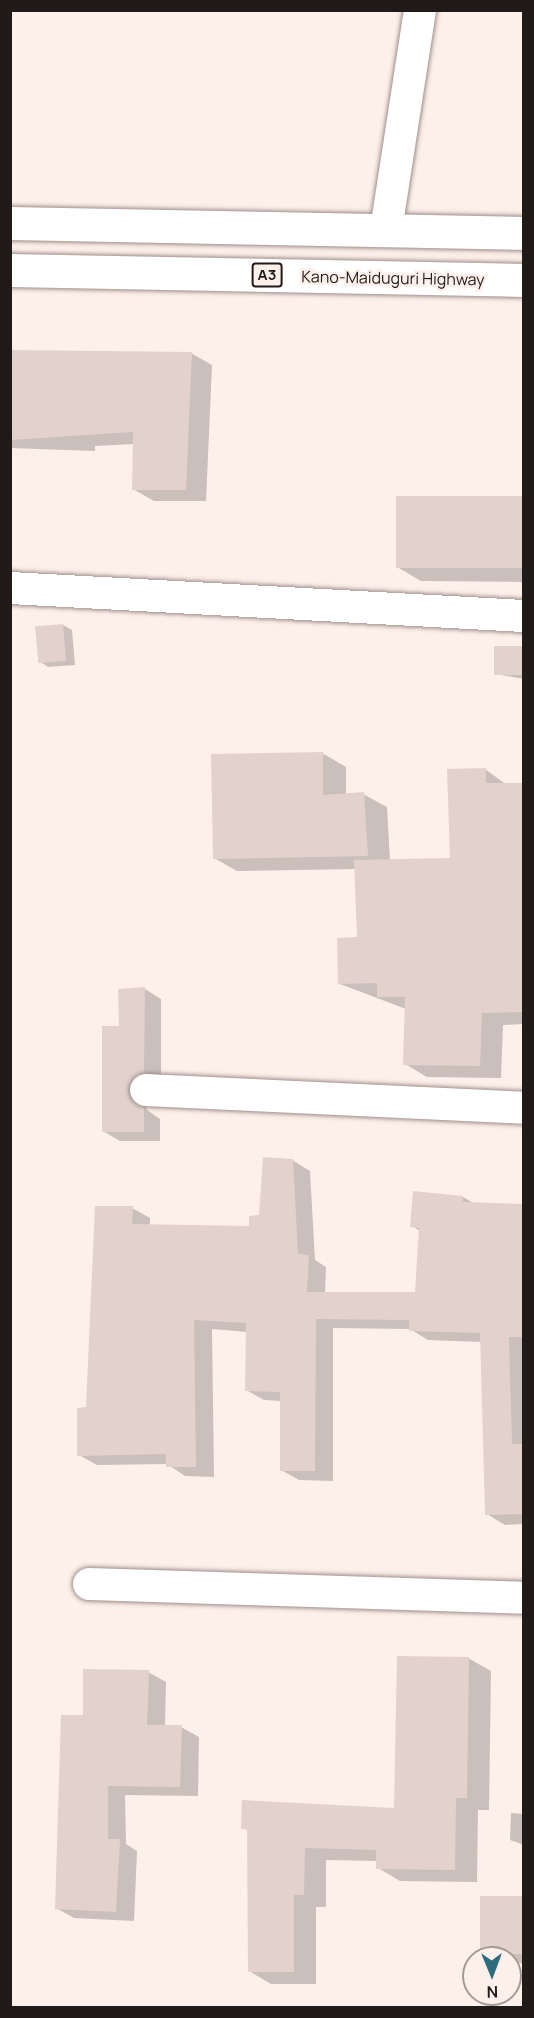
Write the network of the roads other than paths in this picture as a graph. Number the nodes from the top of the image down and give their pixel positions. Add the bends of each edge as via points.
1 (420, 10) edge
2 (10, 223) edge
3 (386, 230) junction
4 (524, 233) edge
5 (10, 270) edge
6 (524, 280) edge
7 (10, 588) edge
8 (524, 616) edge
9 (146, 1090) dead end
10 (524, 1108) edge
11 (89, 1584) dead end
12 (524, 1598) edge

1 - 3 street
2 - 3 highway
3 - 4 highway
5 - 6 highway, Kano-Maiduguri Highway / A3
7 - 8 street
9 - 10 street
11 - 12 street

